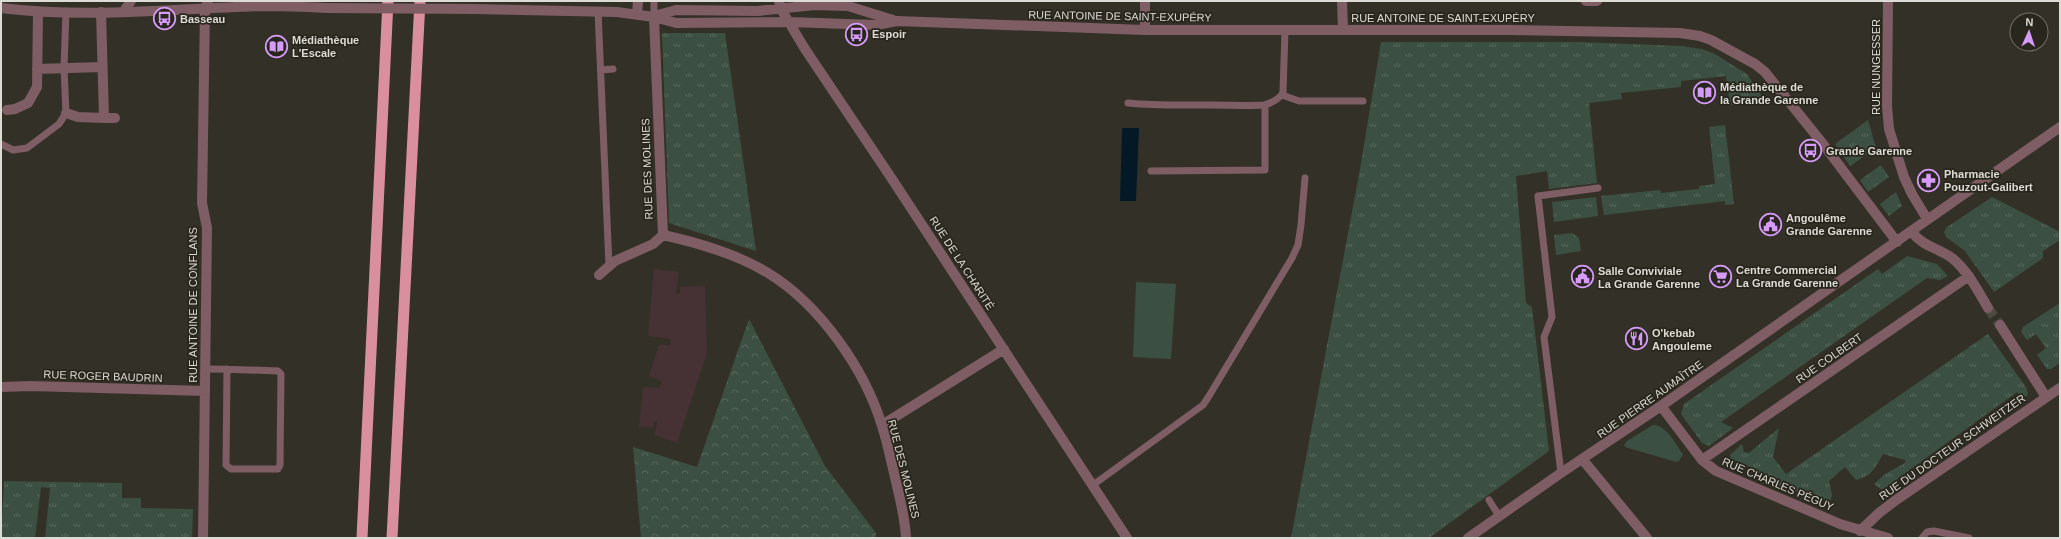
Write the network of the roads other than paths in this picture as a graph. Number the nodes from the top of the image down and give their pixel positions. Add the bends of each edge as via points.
1 (131, 1) edge
2 (388, 1) edge
3 (420, 1) edge
4 (638, 1) edge
5 (654, 1) edge
6 (1145, 1) edge
7 (1342, 1) edge
8 (1586, 1) edge
9 (1597, 1) edge
10 (1889, 2) edge
11 (206, 5) edge
12 (780, 5) edge
13 (1, 8) edge
14 (66, 11) junction
15 (124, 11) junction
16 (598, 11) junction
17 (38, 12) junction
18 (101, 12) junction
19 (637, 14) junction
20 (654, 17) junction
21 (897, 21) junction
22 (789, 22) junction
23 (1145, 30) junction
24 (1285, 30) junction
25 (1343, 30) junction
26 (101, 66) junction
27 (64, 68) junction
28 (37, 69) junction
29 (614, 69) dead end
30 (601, 70) junction
31 (1282, 96) junction
32 (1363, 101) dead end
33 (1128, 103) dead end
34 (1265, 105) junction
35 (7, 110) dead end
36 (66, 113) junction
37 (104, 118) junction
38 (115, 118) dead end
39 (2058, 131) edge
40 (1, 144) edge
41 (1151, 171) dead end
42 (1305, 178) dead end
43 (1598, 188) dead end
44 (1927, 219) junction
45 (1912, 232) junction
46 (663, 235) junction
47 (1897, 242) junction
48 (608, 266) junction
49 (599, 275) dead end
50 (1969, 276) junction
51 (1988, 308) tunnel mouth
52 (2000, 325) tunnel mouth
53 (1004, 349) junction
54 (205, 369) junction
55 (227, 369) junction
56 (1, 387) edge
57 (2060, 388) edge
58 (205, 391) junction
59 (2046, 396) junction
60 (1661, 406) junction
61 (882, 425) junction
62 (1583, 460) junction
63 (1702, 460) junction
64 (1561, 473) junction
65 (1093, 486) junction
66 (1489, 500) dead end
67 (1499, 516) junction
68 (1860, 531) junction
69 (203, 538) edge
70 (362, 538) edge
71 (392, 538) edge
72 (906, 538) edge
73 (1127, 538) edge
74 (1468, 538) edge
75 (1647, 538) edge
76 (1888, 538) edge
77 (1922, 538) edge
78 (1969, 538) edge

1 - 15 street
2 - 70 highway
3 - 71 highway
4 - 19 street
5 - 20 lane
6 - 23 street
7 - 25 street
8 - 9 street
10 - 44 street, RUE NUNGESSER via 1889,129 1904,177
11 - 15 street, RUE ANTOINE DE SAINT-EXUPÉRY
11 - 16 street, RUE ANTOINE DE SAINT-EXUPÉRY, bridge
11 - 54 street, RUE ANTOINE DE CONFLANS via 202,203 207,228
12 - 20 street, RUE ANTOINE DE SAINT-EXUPÉRY via 758,11 676,10
12 - 21 street, RUE ANTOINE DE SAINT-EXUPÉRY via 848,6
12 - 22 street, RUE DE LA CHARITÉ
13 - 17 street, RUE ANTOINE DE SAINT-EXUPÉRY
14 - 17 street, RUE ANTOINE DE SAINT-EXUPÉRY
14 - 18 street, RUE ANTOINE DE SAINT-EXUPÉRY
14 - 27 lane
15 - 18 street, RUE ANTOINE DE SAINT-EXUPÉRY
16 - 19 street, RUE ANTOINE DE SAINT-EXUPÉRY
16 - 30 lane
17 - 28 street
18 - 26 street
19 - 20 street, RUE ANTOINE DE SAINT-EXUPÉRY
20 - 22 street, RUE ANTOINE DE SAINT-EXUPÉRY via 676,23
20 - 46 street, RUE DES MOLINES
21 - 22 street, RUE ANTOINE DE SAINT-EXUPÉRY via 876,25
21 - 23 street, RUE ANTOINE DE SAINT-EXUPÉRY
22 - 53 street, RUE DE LA CHARITÉ
23 - 24 street, RUE ANTOINE DE SAINT-EXUPÉRY
24 - 25 street, RUE ANTOINE DE SAINT-EXUPÉRY
24 - 31 lane
25 - 47 street, RUE ANTOINE DE SAINT-EXUPÉRY via 1668,33 1700,36 1711,40 1765,72
26 - 27 street
26 - 37 street
27 - 28 street
27 - 36 lane
28 - 35 street via 37,87 28,103
29 - 30 lane
30 - 48 lane
31 - 32 lane via 1299,101
31 - 34 lane
33 - 34 lane
34 - 41 lane via 1265,170
36 - 37 street via 78,117
36 - 40 lane via 59,124 27,148 13,150
37 - 38 street
39 - 44 street, RUE PIERRE AUMAÎTRE
42 - 65 lane via 1298,245 1210,396 1202,405
43 - 64 lane via 1538,196 1552,317 1544,337
44 - 45 street, RUE PIERRE AUMAÎTRE
45 - 47 street, RUE PIERRE AUMAÎTRE
45 - 50 street via 1924,244 1952,258
46 - 48 street via 653,244 627,254
46 - 61 street, RUE DES MOLINES via 728,253 767,272 811,308 842,345 860,374
47 - 60 street, RUE PIERRE AUMAÎTRE
48 - 49 street
50 - 51 street
50 - 63 street, RUE COLBERT
52 - 59 street
53 - 61 street
53 - 65 street, RUE DE LA CHARITÉ
54 - 55 lane
54 - 58 street, RUE ANTOINE DE CONFLANS
55 - 55 lane via 278,371 281,374 278,469 231,469 226,465
56 - 58 street, RUE ROGER BAUDRIN
57 - 59 street, RUE DU DOCTEUR SCHWEITZER
58 - 69 street, RUE ANTOINE DE CONFLANS
59 - 68 street, RUE DU DOCTEUR SCHWEITZER via 1884,508
60 - 62 street, RUE PIERRE AUMAÎTRE
60 - 63 street, RUE CHARLES PÉGUY
61 - 72 street, RUE DES MOLINES via 905,517
62 - 64 street, RUE PIERRE AUMAÎTRE
62 - 75 street
63 - 68 street, RUE CHARLES PÉGUY via 1716,472 1734,481
64 - 67 street, RUE PIERRE AUMAÎTRE
65 - 73 street, RUE DE LA CHARITÉ
66 - 67 lane
67 - 74 street, RUE PIERRE AUMAÎTRE
68 - 76 street, RUE CHARLES PÉGUY
77 - 78 lane via 1927,532 1934,531

